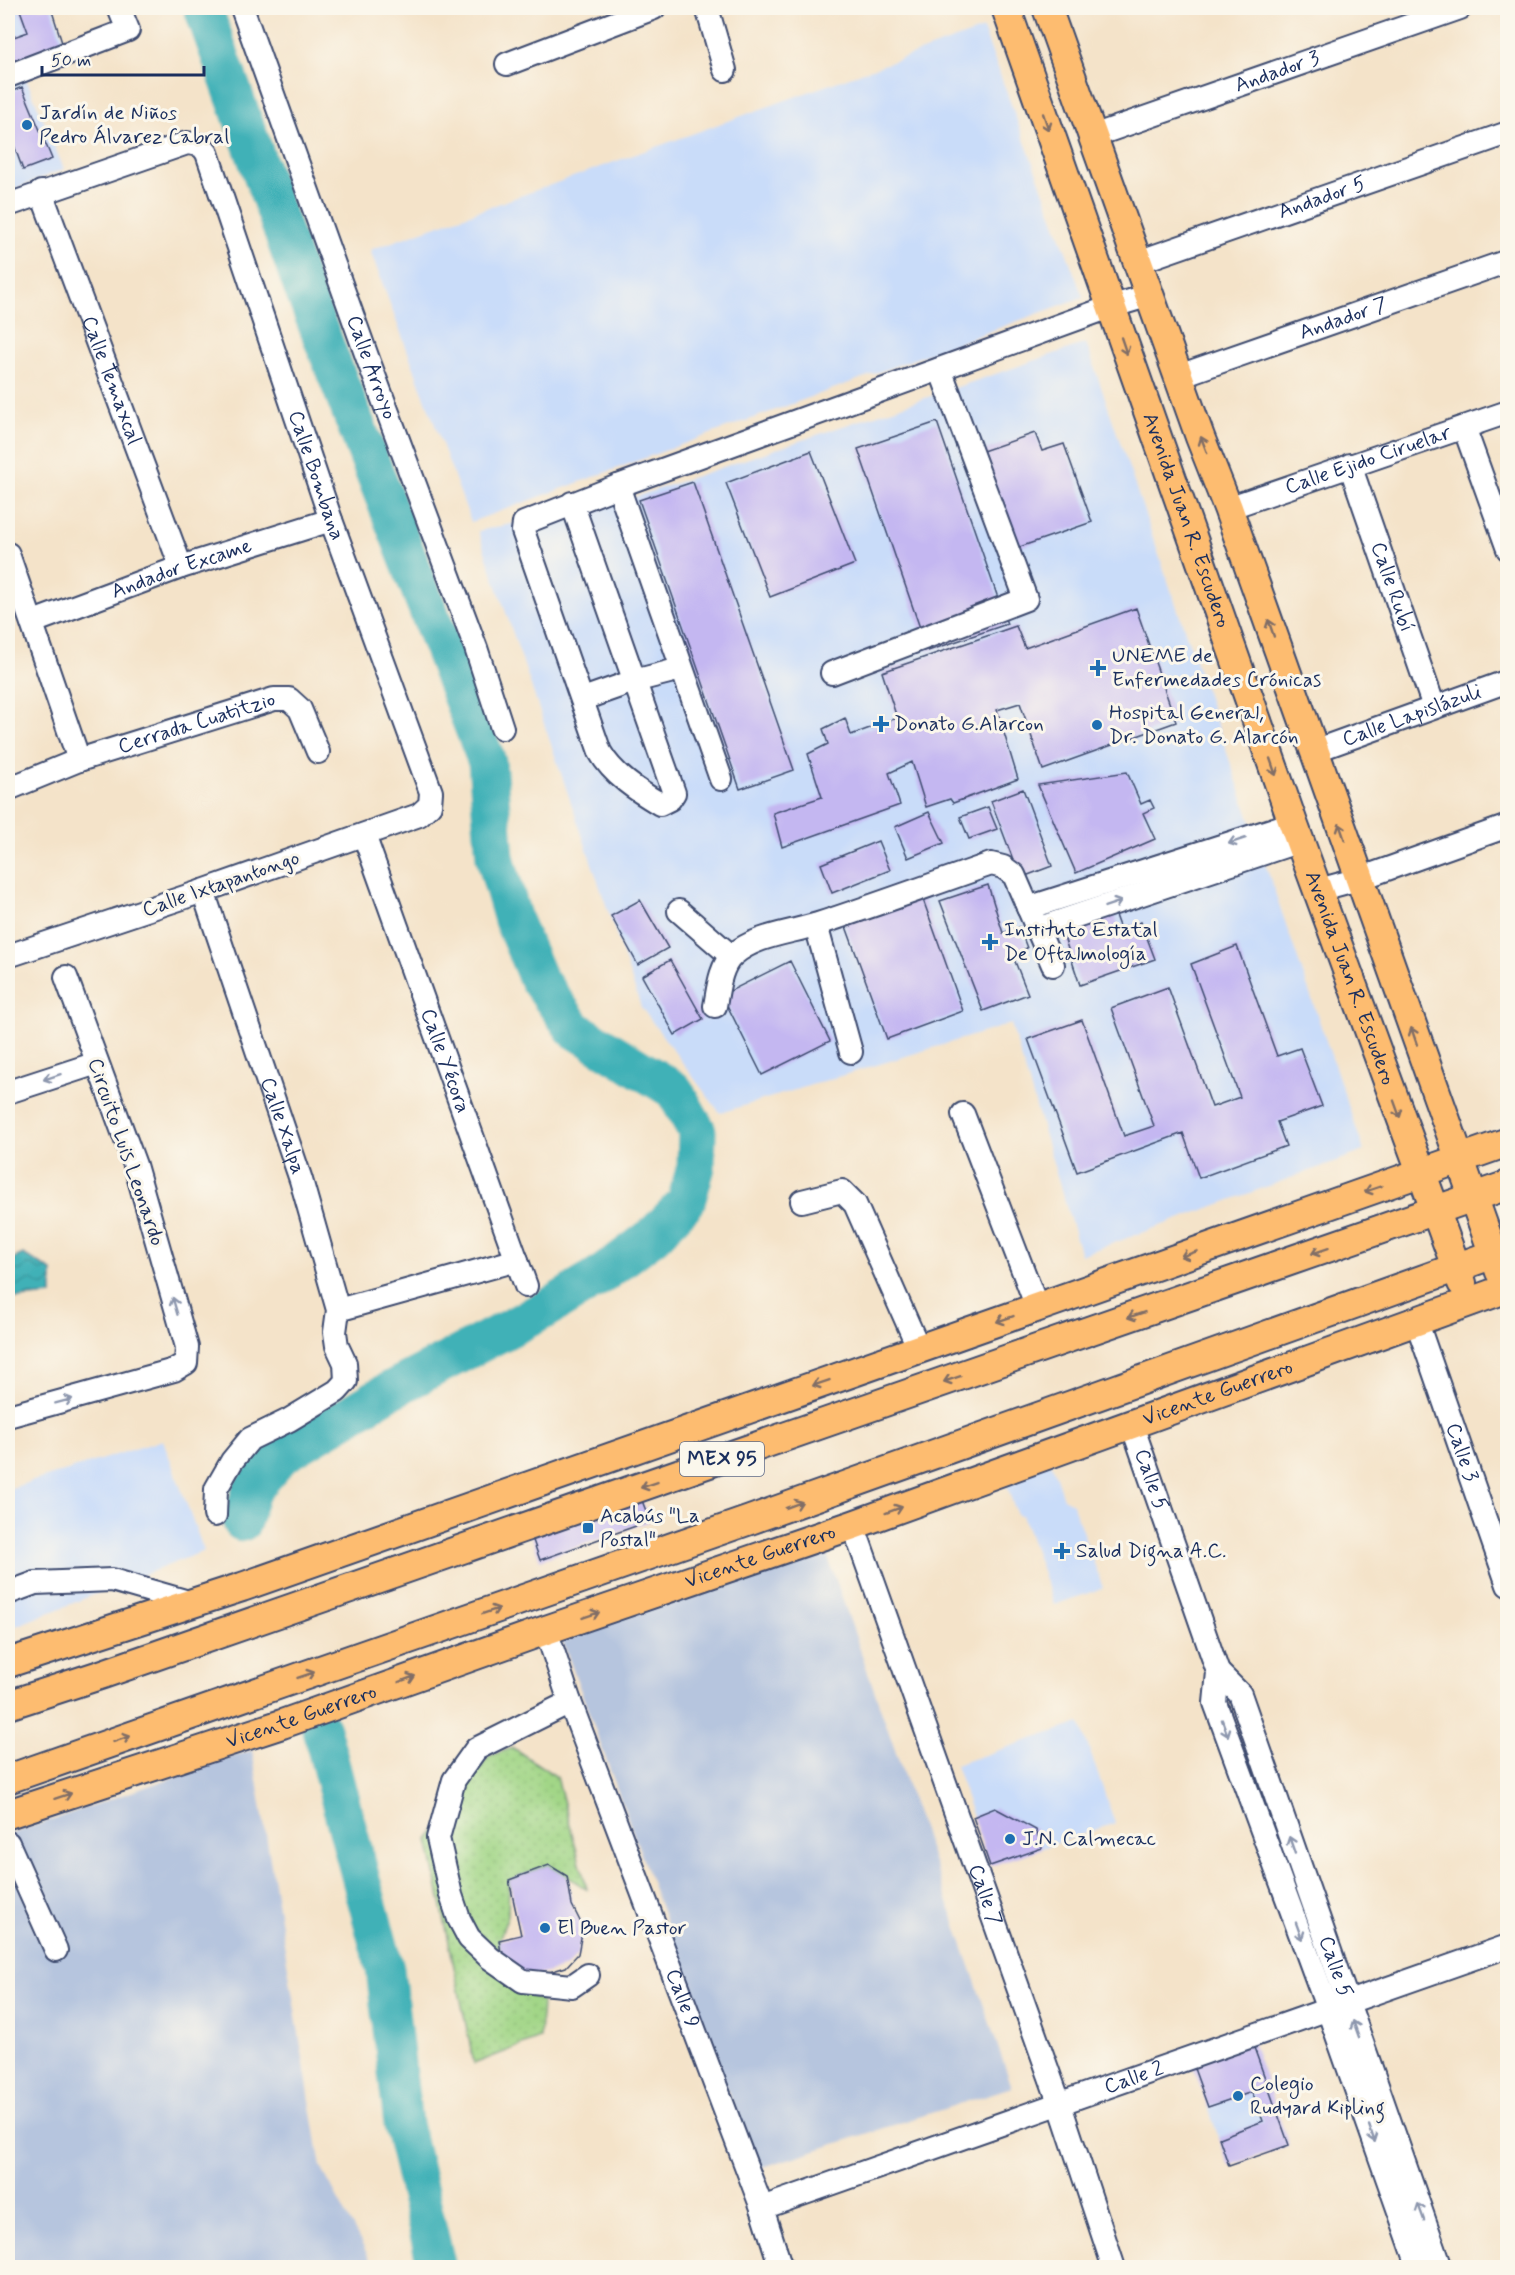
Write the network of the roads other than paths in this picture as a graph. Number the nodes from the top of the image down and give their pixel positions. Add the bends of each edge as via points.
1 (119, 8) edge
2 (242, 8) edge
3 (654, 8) edge
4 (707, 8) edge
5 (1006, 8) edge
6 (1460, 8) edge
7 (1055, 10) edge
8 (507, 64) dead end
9 (725, 70) dead end
10 (8, 76) edge
11 (1072, 77) junction
12 (1035, 90) junction
13 (1508, 133) edge
14 (1093, 136) junction
15 (41, 192) junction
16 (8, 205) edge
17 (1508, 261) edge
18 (1138, 262) junction
19 (1150, 295) junction
20 (1110, 307) junction
21 (940, 369) junction
22 (1179, 376) junction
23 (1508, 412) edge
24 (1464, 427) junction
25 (1350, 465) junction
26 (618, 486) junction
27 (572, 503) junction
28 (1228, 508) junction
29 (331, 520) junction
30 (1507, 547) edge
31 (8, 554) edge
32 (180, 567) junction
33 (33, 622) junction
34 (681, 669) junction
35 (832, 673) dead end
36 (634, 681) junction
37 (1508, 681) edge
38 (583, 699) junction
39 (1434, 707) junction
40 (502, 729) dead end
41 (318, 752) dead end
42 (1314, 752) junction
43 (80, 760) junction
44 (721, 778) dead end
45 (8, 789) edge
46 (430, 805) joint
47 (1508, 826) edge
48 (1296, 832) junction
49 (364, 835) junction
50 (1359, 879) junction
51 (1318, 890) junction
52 (203, 891) junction
53 (1028, 908) junction
54 (679, 911) dead end
55 (816, 925) junction
56 (1037, 929) junction
57 (8, 956) edge
58 (731, 956) junction
59 (1053, 965) dead end
60 (66, 977) dead end
61 (715, 1006) dead end
62 (852, 1052) dead end
63 (97, 1063) junction
64 (8, 1092) edge
65 (963, 1114) dead end
66 (1508, 1142) edge
67 (1458, 1159) junction
68 (1420, 1173) junction
69 (1508, 1185) edge
70 (1472, 1197) junction
71 (802, 1202) dead end
72 (1435, 1211) junction
73 (1500, 1252) edge
74 (517, 1260) junction
75 (1455, 1267) junction
76 (526, 1287) dead end
77 (1507, 1288) edge
78 (1470, 1303) junction
79 (1037, 1307) junction
80 (338, 1310) junction
81 (1416, 1320) junction
82 (919, 1349) junction
83 (8, 1416) edge
84 (1132, 1425) junction
85 (215, 1515) dead end
86 (750, 1520) junction
87 (853, 1525) junction
88 (765, 1555) junction
89 (1508, 1585) edge
90 (8, 1593) edge
91 (192, 1603) junction
92 (546, 1630) junction
93 (8, 1663) edge
94 (570, 1702) junction
95 (8, 1706) edge
96 (8, 1779) edge
97 (8, 1814) edge
98 (8, 1843) edge
99 (1508, 1946) edge
100 (56, 1950) dead end
101 (588, 1975) dead end
102 (1337, 2005) junction
103 (1060, 2105) junction
104 (762, 2208) junction
105 (781, 2268) edge
106 (1114, 2268) edge
107 (1419, 2268) edge
108 (1441, 2268) edge

1 - 10 street via 128,30
2 - 40 street, Calle Arroyo via 476,648
3 - 8 street
4 - 9 street
5 - 12 main road, Avenida Juan R. Escudero
6 - 14 street, Andador 3
7 - 11 main road, Avenida Juan R. Escudero
11 - 12 main road
11 - 14 main road, Avenida Juan R. Escudero
12 -> 20 main road, Avenida Juan R. Escudero
13 - 18 street, Andador 5
14 - 18 main road, Avenida Juan R. Escudero
15 - 16 street
15 - 29 street, Calle Bombana via 187,143 201,145 207,153
15 - 32 street, Calle Temaxcal
17 - 22 street, Andador 7
18 - 19 main road, Avenida Juan R. Escudero
19 - 20 street
19 - 22 main road, Avenida Juan R. Escudero
20 - 21 street
20 -> 48 main road, Avenida Juan R. Escudero
21 - 26 street
21 - 35 street via 1026,600
28 -> 22 main road, Avenida Juan R. Escudero
23 - 24 street, Calle Ejido Ciruelar
24 - 25 street, Calle Ejido Ciruelar
24 - 30 street
25 - 28 street, Calle Ejido Ciruelar
25 - 39 street, Calle Rubí
26 - 27 street
26 - 34 street
27 - 36 street
27 - 38 street via 524,523 523,531
42 -> 28 main road, Avenida Juan R. Escudero
29 - 32 street, Andador Excame
29 - 46 street, Calle Bombana via 431,792
31 - 33 street
32 - 33 street, Andador Excame
33 - 43 street
34 - 36 street
34 - 44 street
36 - 38 street
36 - 38 street via 674,793 660,804 639,792 606,763
37 - 39 street, Calle Lapislázuli
39 - 42 street, Calle Lapislázuli
41 - 43 street, Cerrada Cuatitzio via 300,710 290,699 274,699
50 -> 42 main road, Avenida Juan R. Escudero
43 - 45 street, Cerrada Cuatitzio
46 - 49 street, Calle Ixtapantongo via 419,815
47 - 50 street
48 - 51 main road, Avenida Juan R. Escudero
48 -> 53 street
56 -> 48 street
49 - 52 street, Calle Ixtapantongo
49 - 74 street, Calle Yécora
50 - 51 street
67 -> 50 main road, Avenida Juan R. Escudero
51 -> 68 main road, Avenida Juan R. Escudero
52 - 57 street, Calle Ixtapantongo
52 - 80 street, Calle Xalpa via 301,1180
53 - 55 street via 1014,875 991,864
53 - 56 street
54 - 58 street
55 - 58 street via 780,933
55 - 62 street
56 - 59 street
58 - 61 street
60 - 63 street, Circuito Luis Leonardo
63 -> 64 street
83 -> 63 street, Circuito Luis Leonardo via 174,1370 186,1363 187,1347 135,1165
65 - 79 street
66 - 67 main road
67 - 68 main road
67 - 70 main road, Avenida Juan R. Escudero
68 - 72 main road, Avenida Juan R. Escudero
68 -> 79 main road
69 - 70 main road, MEX 95
70 - 72 main road, MEX 95
70 - 73 main road, Avenida Juan R. Escudero
71 - 82 street via 842,1191 849,1196
72 - 75 main road, Avenida Juan R. Escudero
72 -> 95 main road, MEX 95
73 - 75 main road
73 - 77 main road, Avenida Juan R. Escudero
74 - 76 street, Calle Yécora
74 - 80 street
75 - 78 main road, Avenida Juan R. Escudero
86 -> 75 main road
77 - 78 main road, Vicente Guerrero
78 - 81 main road, Vicente Guerrero
79 -> 82 main road
80 - 85 street, Calle Xalpa via 335,1332 346,1381 337,1391 250,1439 216,1489
81 - 84 main road, Vicente Guerrero
81 - 89 street, Calle 3
82 -> 91 main road
87 -> 84 main road, Vicente Guerrero
84 - 102 street, Calle 5 via 1218,1671 1215,1703
86 - 88 main road
96 -> 86 main road
87 - 88 main road, Vicente Guerrero
87 - 103 street, Calle 7
92 -> 88 main road, Vicente Guerrero
90 - 91 street via 35,1583 112,1580
91 - 93 main road
92 - 94 street, Calle 9
97 -> 92 main road, Vicente Guerrero via 282,1724
94 - 101 street via 476,1749 454,1780 438,1838 451,1895 468,1938 523,1981 572,1986
94 - 104 street, Calle 9
98 - 100 street
99 - 102 street, Calle 2
102 - 103 street, Calle 2
102 -> 107 street, Calle 5
108 -> 102 street, Calle 5
103 - 104 street, Calle 2
103 - 106 street, Calle 7
104 - 105 street, Calle 9

